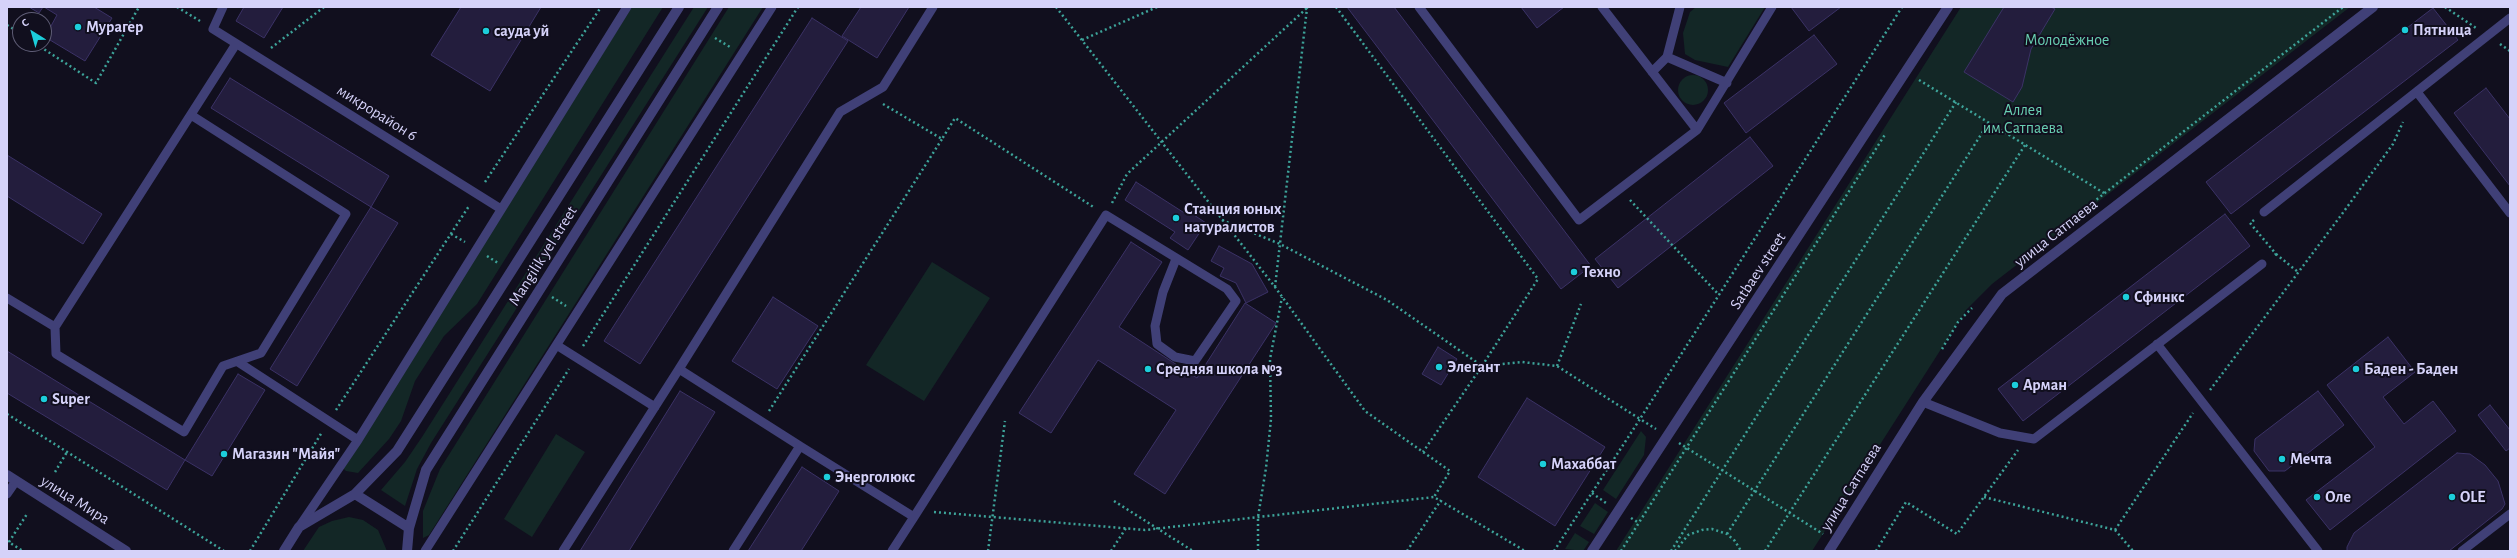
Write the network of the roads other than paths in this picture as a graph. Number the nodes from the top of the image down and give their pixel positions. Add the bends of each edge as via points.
1 (223, 7) edge
2 (627, 7) edge
3 (679, 7) edge
4 (718, 7) edge
5 (772, 7) edge
6 (933, 7) edge
7 (1419, 7) edge
8 (1602, 7) edge
9 (1680, 7) edge
10 (1772, 7) edge
11 (1948, 7) edge
12 (2373, 7) edge
13 (2510, 18) edge
14 (236, 44) junction
15 (1667, 57) junction
16 (1652, 72) junction
17 (1727, 83) junction
18 (2417, 92) junction
19 (191, 115) junction
20 (1697, 130) junction
21 (501, 209) junction
22 (2264, 212) road end
23 (2510, 213) edge
24 (1176, 259) junction
25 (2262, 264) road end
26 (7, 298) edge
27 (55, 327) junction
28 (2157, 344) junction
29 (558, 346) junction
30 (238, 362) junction
31 (679, 369) junction
32 (1922, 402) junction
33 (655, 407) junction
34 (358, 440) junction
35 (800, 446) junction
36 (11, 478) edge
37 (7, 494) edge
38 (355, 494) junction
39 (2510, 514) edge
40 (914, 517) junction
41 (299, 527) junction
42 (409, 528) junction
43 (126, 551) edge
44 (284, 551) edge
45 (407, 551) edge
46 (425, 551) edge
47 (563, 551) edge
48 (733, 551) edge
49 (892, 551) edge
50 (1592, 551) edge
51 (1829, 551) edge
52 (2318, 551) edge
53 (2462, 551) edge

1 - 14 lane, микрорайон 6 via 213,29
2 - 21 lane
3 - 38 street, Mangilik yel street via 397,451
4 - 42 street, Mangilik yel street via 426,470
5 - 29 lane
6 - 31 lane via 883,87 840,112
7 - 20 lane via 1579,220
8 - 16 lane
9 - 15 lane
10 - 17 lane
11 - 50 street, Satbaev street
12 - 32 street, улица Сатпаева via 2002,294
13 - 18 lane
14 - 19 lane
14 - 21 lane, микрорайон 6
15 - 16 lane
15 - 17 lane
16 - 20 lane
17 - 20 lane
18 - 22 lane
18 - 23 lane
19 - 27 lane
19 - 30 lane via 346,214 260,353
21 - 34 lane
24 - 24 lane via 1227,289 1236,300 1195,362 1175,357 1157,344 1155,326 1163,292
24 - 40 lane via 1106,215
25 - 28 lane
26 - 27 lane
27 - 30 lane via 56,354 184,432 223,366
28 - 32 lane via 2034,440 2000,433
28 - 52 lane
29 - 33 lane
29 - 46 lane
30 - 34 lane
31 - 33 lane
31 - 35 lane
32 - 51 street, улица Сатпаева
33 - 47 lane
34 - 41 lane
35 - 40 lane
35 - 48 lane
36 - 37 lane
36 - 43 street, улица Мира
38 - 41 street, Mangilik yel street
38 - 42 street
39 - 53 lane
40 - 49 lane
41 - 44 street, Mangilik yel street
42 - 45 street, Mangilik yel street

